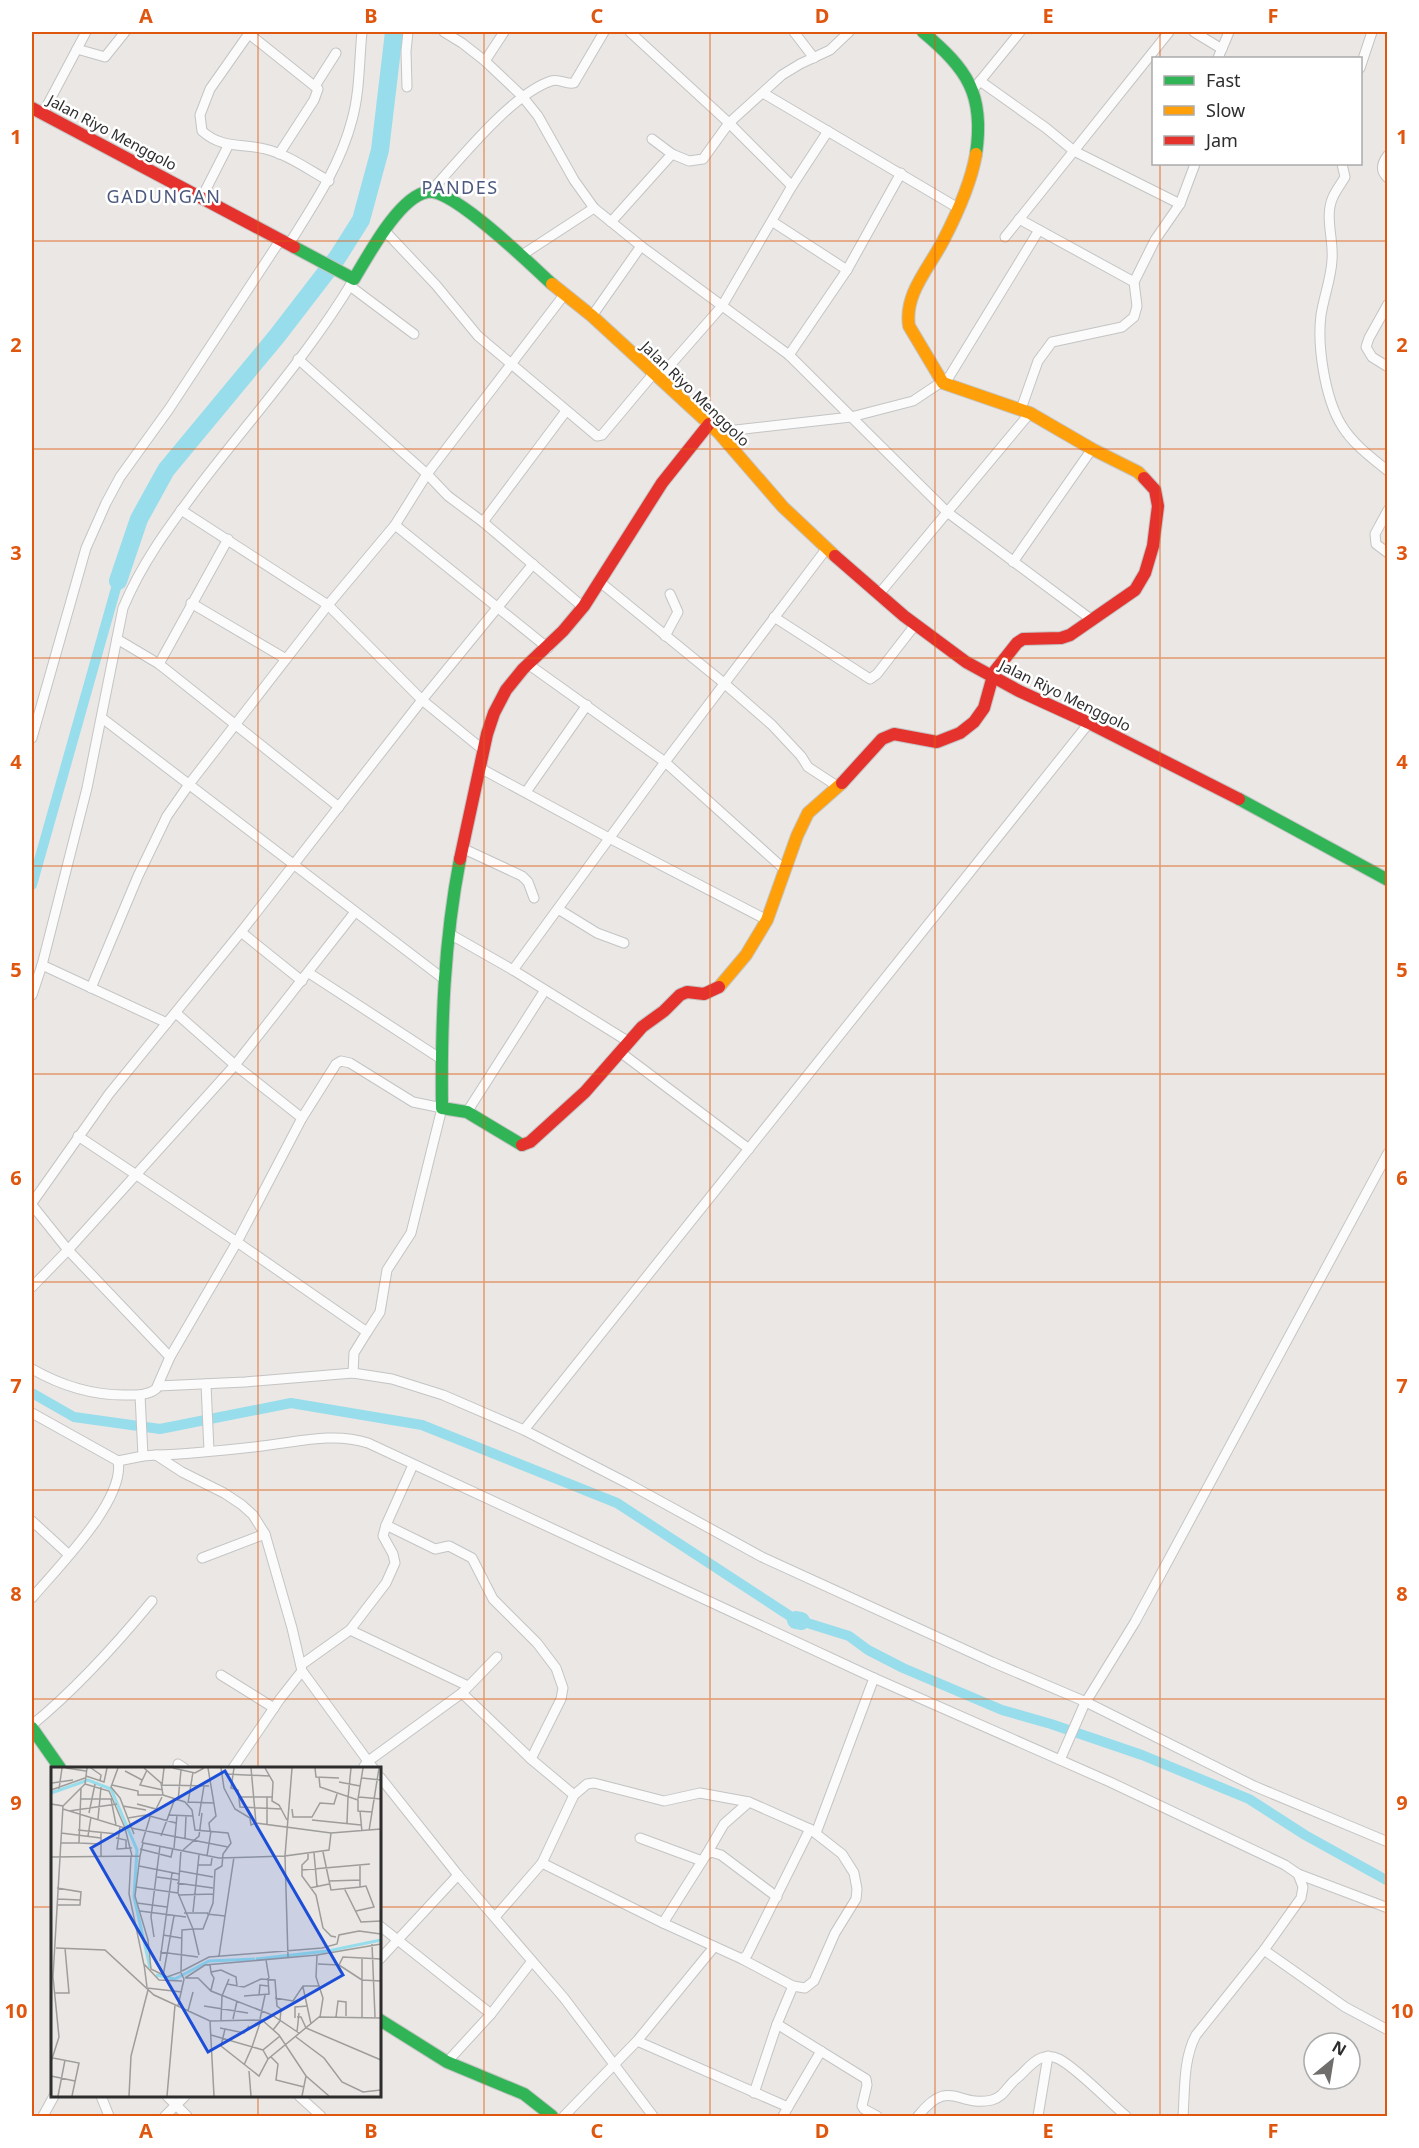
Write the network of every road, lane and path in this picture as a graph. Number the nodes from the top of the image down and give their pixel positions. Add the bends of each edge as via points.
1 (86, 32) edge
2 (126, 32) edge
3 (249, 32) edge
4 (362, 32) edge
5 (408, 32) edge
6 (444, 32) edge
7 (504, 32) edge
8 (604, 32) edge
9 (630, 32) edge
10 (794, 32) edge
11 (849, 32) edge
12 (923, 32) edge
13 (1020, 32) edge
14 (1169, 32) edge
15 (1194, 32) edge
16 (1229, 32) edge
17 (1372, 32) edge
18 (77, 49) junction
19 (336, 53) dead end
20 (1220, 54) edge
21 (814, 58) junction
22 (485, 61) junction
23 (1362, 62) edge
24 (977, 85) junction
25 (315, 86) junction
26 (407, 87) dead end
27 (763, 93) junction
28 (522, 96) junction
29 (37, 110) edge
30 (729, 123) junction
31 (828, 130) junction
32 (652, 138) dead end
33 (228, 146) junction
34 (1074, 151) junction
35 (279, 154) junction
36 (672, 154) junction
37 (1388, 155) edge
38 (1195, 165) edge
39 (1342, 165) edge
40 (901, 173) junction
41 (1388, 178) edge
42 (329, 180) junction
43 (792, 186) junction
44 (432, 190) junction
45 (202, 197) junction
46 (1180, 204) junction
47 (594, 208) junction
48 (958, 208) junction
49 (1019, 219) junction
50 (611, 222) junction
51 (772, 222) junction
52 (384, 230) junction
53 (1039, 230) junction
54 (1005, 237) dead end
55 (285, 241) junction
56 (641, 246) junction
57 (522, 255) junction
58 (847, 270) junction
59 (351, 281) junction
60 (1134, 282) junction
61 (564, 295) junction
62 (1388, 304) edge
63 (722, 306) junction
64 (592, 316) junction
65 (414, 334) dead end
66 (789, 355) junction
67 (298, 359) junction
68 (511, 365) junction
69 (1388, 367) edge
70 (657, 376) junction
71 (941, 381) junction
72 (566, 411) junction
73 (1026, 411) junction
74 (851, 417) junction
75 (713, 428) junction
76 (1092, 449) junction
77 (1388, 471) edge
78 (427, 474) junction
79 (181, 510) junction
80 (1388, 510) edge
81 (947, 512) junction
82 (483, 522) junction
83 (395, 525) junction
84 (228, 539) junction
85 (827, 548) junction
86 (1388, 553) edge
87 (1013, 562) junction
88 (533, 564) junction
89 (600, 582) junction
90 (670, 594) dead end
91 (879, 594) junction
92 (191, 603) junction
93 (328, 604) junction
94 (583, 607) junction
95 (496, 608) junction
96 (774, 617) junction
97 (1092, 620) junction
98 (915, 625) junction
99 (665, 636) junction
100 (117, 639) junction
101 (548, 648) junction
102 (286, 659) junction
103 (159, 664) junction
104 (528, 664) junction
105 (992, 677) junction
106 (725, 684) junction
107 (422, 700) junction
108 (587, 705) junction
109 (102, 718) junction
110 (1089, 723) junction
111 (235, 725) junction
112 (32, 738) edge
113 (482, 749) junction
114 (665, 762) junction
115 (480, 768) junction
116 (190, 783) junction
117 (837, 786) junction
118 (526, 792) junction
119 (339, 807) junction
120 (609, 838) junction
121 (462, 848) junction
122 (293, 866) junction
123 (784, 869) junction
124 (1388, 880) edge
125 (534, 898) dead end
126 (558, 909) junction
127 (355, 912) junction
128 (767, 920) junction
129 (241, 932) junction
130 (448, 933) junction
131 (624, 943) dead end
132 (42, 965) junction
133 (513, 970) junction
134 (306, 977) junction
135 (445, 980) junction
136 (91, 988) junction
137 (545, 990) junction
138 (32, 995) edge
139 (176, 1013) junction
140 (167, 1023) junction
141 (625, 1047) junction
142 (441, 1059) junction
143 (235, 1065) junction
144 (442, 1108) junction
145 (467, 1112) junction
146 (302, 1118) junction
147 (78, 1136) junction
148 (749, 1149) junction
149 (1388, 1153) edge
150 (135, 1175) junction
151 (32, 1204) edge
152 (237, 1242) junction
153 (68, 1250) junction
154 (32, 1287) edge
155 (367, 1332) junction
156 (170, 1357) junction
157 (32, 1369) edge
158 (353, 1373) junction
159 (158, 1386) junction
160 (206, 1386) junction
161 (140, 1400) junction
162 (32, 1413) edge
163 (524, 1430) junction
164 (209, 1449) junction
165 (142, 1453) junction
166 (156, 1455) junction
167 (118, 1461) junction
168 (413, 1465) junction
169 (32, 1521) edge
170 (386, 1525) junction
171 (265, 1534) junction
172 (68, 1554) junction
173 (202, 1558) dead end
174 (32, 1598) edge
175 (152, 1601) dead end
176 (350, 1630) junction
177 (497, 1657) dead end
178 (302, 1668) junction
179 (221, 1675) dead end
180 (874, 1677) junction
181 (465, 1690) junction
182 (1085, 1704) junction
183 (274, 1708) junction
184 (32, 1727) edge
185 (1060, 1758) junction
186 (531, 1759) junction
187 (368, 1766) edge
188 (59, 1767) edge
189 (233, 1767) edge
190 (381, 1778) edge
191 (574, 1796) junction
192 (749, 1802) junction
193 (813, 1831) junction
194 (640, 1838) dead end
195 (1388, 1842) edge
196 (704, 1858) junction
197 (542, 1863) junction
198 (1298, 1874) junction
199 (458, 1875) junction
200 (777, 1896) junction
201 (1388, 1908) edge
202 (495, 1917) junction
203 (663, 1923) junction
204 (381, 1927) edge
205 (398, 1940) junction
206 (714, 1947) junction
207 (1264, 1950) junction
208 (381, 1958) edge
209 (742, 1959) junction
210 (532, 1961) junction
211 (793, 1986) junction
212 (491, 2014) junction
213 (381, 2021) edge
214 (777, 2024) junction
215 (1388, 2030) edge
216 (636, 2041) junction
217 (821, 2051) junction
218 (1048, 2056) junction
219 (447, 2062) junction
220 (615, 2064) junction
221 (754, 2093) junction
222 (54, 2097) edge
223 (101, 2097) edge
224 (168, 2097) edge
225 (184, 2097) edge
226 (299, 2097) edge
227 (177, 2105) junction
228 (788, 2107) junction
229 (315, 2114) edge
230 (44, 2116) edge
231 (109, 2116) edge
232 (165, 2116) edge
233 (187, 2116) edge
234 (552, 2116) edge
235 (564, 2116) edge
236 (653, 2116) edge
237 (783, 2116) edge
238 (877, 2116) edge
239 (918, 2116) edge
240 (1038, 2116) edge
241 (1126, 2116) edge
242 (1183, 2116) edge

1 - 18 street
2 - 18 street via 105,57
3 - 25 street
3 - 33 street via 210,89 200,116 202,131
4 - 42 street via 353,118
5 - 26 street
6 - 22 street
7 - 22 street
8 - 28 street via 574,83 552,80
9 - 30 street
10 - 21 street
11 - 21 street via 830,50
12 - 24 street
13 - 24 street
14 - 34 street
15 - 20 street
16 - 20 street
17 - 23 street
18 - 29 street
19 - 25 street
21 - 27 street via 782,75
22 - 28 street
24 - 34 street via 1046,128
24 - 48 street via 978,143
25 - 35 street via 318,91 314,100
27 - 30 street
27 - 31 street
28 - 44 street
28 - 47 street
29 - 45 street, Jalan Riyo Menggolo
30 - 36 street via 703,159 689,161
30 - 43 street
31 - 40 street
31 - 43 street
32 - 36 street
33 - 35 street
33 - 45 street
34 - 46 street
34 - 49 street
35 - 42 street
36 - 50 street
37 - 41 street via 1382,166
38 - 46 street
39 - 77 street via 1344,177 1332,197 1329,214 1332,262 1319,341 1327,387 1342,426 1354,442
40 - 48 street
40 - 58 street
42 - 55 street
43 - 51 street
44 - 52 street via 405,206
44 - 57 street, Jalan Riyo Menggolo via 464,208
45 - 55 street, Jalan Riyo Menggolo
46 - 60 street via 1155,240
47 - 50 street
47 - 57 street
48 - 71 street via 908,308 909,326
49 - 53 street
49 - 54 street
50 - 56 street
51 - 58 street
51 - 63 street
52 - 59 street
52 - 68 street via 478,336
53 - 60 street
53 - 71 street via 949,377
55 - 59 street, Jalan Riyo Menggolo
55 - 112 street via 120,477 106,503 86,548
56 - 63 street
56 - 64 street
57 - 61 street, Jalan Riyo Menggolo
58 - 66 street
59 - 65 street
59 - 67 street via 321,331
60 - 73 street via 1137,306 1131,321 1122,327 1053,342 1038,362
61 - 64 street, Jalan Riyo Menggolo
61 - 68 street
62 - 69 street via 1366,347 1372,357
63 - 66 street
63 - 70 street
64 - 70 street, Jalan Riyo Menggolo
66 - 74 street
67 - 78 street
67 - 79 street
68 - 72 street
68 - 78 street
70 - 72 street via 600,437
70 - 75 street, Jalan Riyo Menggolo
71 - 73 street
71 - 74 street via 907,403
72 - 82 street
73 - 76 street
73 - 81 street
74 - 75 street
74 - 81 street
75 - 85 street, Jalan Riyo Menggolo via 783,507
75 - 89 street via 657,489
76 - 87 street
76 - 97 street via 1138,472 1155,490 1158,506 1153,546 1141,579 1130,594
78 - 82 street via 448,496
78 - 83 street
79 - 84 street
79 - 100 street via 134,580
80 - 86 street via 1375,534 1376,544
81 - 87 street
81 - 91 street
82 - 88 street
83 - 93 street
83 - 95 street
84 - 92 street
84 - 93 street
85 - 91 street, Jalan Riyo Menggolo
85 - 96 street
87 - 97 street
88 - 94 street
88 - 95 street
89 - 94 street
89 - 99 street
90 - 99 street via 678,612
91 - 98 street, Jalan Riyo Menggolo
92 - 102 street
92 - 103 street
93 - 102 street
93 - 107 street
94 - 101 street
95 - 101 street
95 - 107 street
96 - 98 street via 870,679
96 - 106 street
97 - 105 street via 1061,638 1023,639
98 - 105 street, Jalan Riyo Menggolo
99 - 106 street
100 - 103 street
100 - 109 street
101 - 104 street
102 - 111 street
103 - 111 street
104 - 108 street
104 - 113 street via 502,695
105 - 110 street, Jalan Riyo Menggolo
105 - 117 street via 983,710 957,735 937,742 889,735
106 - 114 street
106 - 117 street via 781,734 808,768
107 - 113 street
107 - 119 street
108 - 114 street
108 - 118 street
109 - 116 street
109 - 132 street
110 - 124 street, Jalan Riyo Menggolo
110 - 148 street
111 - 116 street
111 - 119 street
113 - 115 street
114 - 120 street
114 - 123 street
115 - 118 street
115 - 121 street
116 - 122 street
116 - 136 street via 159,830
117 - 123 street via 808,813
118 - 120 street
119 - 122 street
120 - 126 street
120 - 128 street
121 - 125 street via 522,876
121 - 130 street
122 - 127 street
122 - 129 street
123 - 128 street
126 - 131 street via 597,933
126 - 133 street
127 - 134 street
127 - 135 street
128 - 141 street via 722,986 704,994 684,992 644,1025
129 - 134 street
129 - 139 street
130 - 133 street
130 - 135 street
132 - 136 street
132 - 138 street
133 - 137 street
134 - 142 street
134 - 143 street
135 - 142 street
136 - 140 street
137 - 141 street
137 - 145 street
139 - 140 street
139 - 143 street
140 - 147 street
141 - 145 street via 585,1092 525,1145
141 - 148 street
142 - 144 street
143 - 146 street
143 - 150 street
144 - 145 street
144 - 146 street via 413,1102 350,1062 341,1061
144 - 155 street via 411,1233 387,1270 380,1310
146 - 152 street
147 - 150 street
147 - 151 street
148 - 163 street
149 - 182 street via 1135,1622
150 - 152 street
150 - 153 street
151 - 153 street
152 - 155 street
152 - 156 street
153 - 154 street
153 - 156 street
155 - 158 street via 354,1353
156 - 159 street
157 - 161 street via 74,1388
158 - 160 street
158 - 163 street via 392,1378
159 - 160 street
159 - 161 street
160 - 164 street
161 - 165 street
162 - 167 street
163 - 182 street via 762,1557
164 - 166 street
164 - 168 street via 346,1438 368,1443
165 - 166 street
165 - 167 street
166 - 171 street via 242,1505
167 - 172 street via 116,1485 88,1531
168 - 170 street
168 - 180 street
169 - 172 street
170 - 176 street via 384,1536 395,1567
170 - 186 street via 435,1549 449,1546 472,1558 493,1599 556,1668 563,1688 561,1699
171 - 173 street
171 - 178 street
172 - 174 street
175 - 184 street via 105,1658
176 - 178 street
176 - 181 street
177 - 181 street
178 - 183 street
178 - 187 street
179 - 183 street
180 - 185 street
180 - 193 street
181 - 186 street
181 - 187 street
182 - 185 street
182 - 195 street via 1254,1786
183 - 189 street
184 - 188 street
185 - 198 street
186 - 191 street
190 - 199 street
191 - 192 street via 592,1782 663,1801 700,1793
191 - 197 street
192 - 193 street
192 - 196 street via 724,1824
193 - 200 street
193 - 211 street via 850,1864 856,1899 835,1933 814,1981 805,1988
194 - 196 street
196 - 200 street via 717,1852
196 - 203 street
197 - 202 street
197 - 203 street
198 - 201 street
198 - 207 street via 1303,1887 1301,1898
199 - 202 street
199 - 205 street
200 - 209 street
202 - 210 street
203 - 206 street
204 - 205 street
205 - 208 street
205 - 212 street
206 - 209 street
206 - 216 street
207 - 215 street via 1345,2007
207 - 242 street via 1191,2044
209 - 211 street
210 - 212 street
210 - 220 street
211 - 214 street
212 - 219 street
213 - 219 street
214 - 217 street
214 - 221 street
216 - 220 street
216 - 221 street
217 - 228 street
217 - 238 street via 867,2080 862,2106
218 - 239 street via 1036,2061 995,2099 937,2097
218 - 240 street
218 - 241 street via 1070,2067
219 - 234 street via 516,2090
220 - 235 street
220 - 236 street
221 - 228 street
222 - 230 street
223 - 231 street
224 - 227 street
225 - 227 street
226 - 229 street
227 - 232 street
227 - 233 street
228 - 237 street

